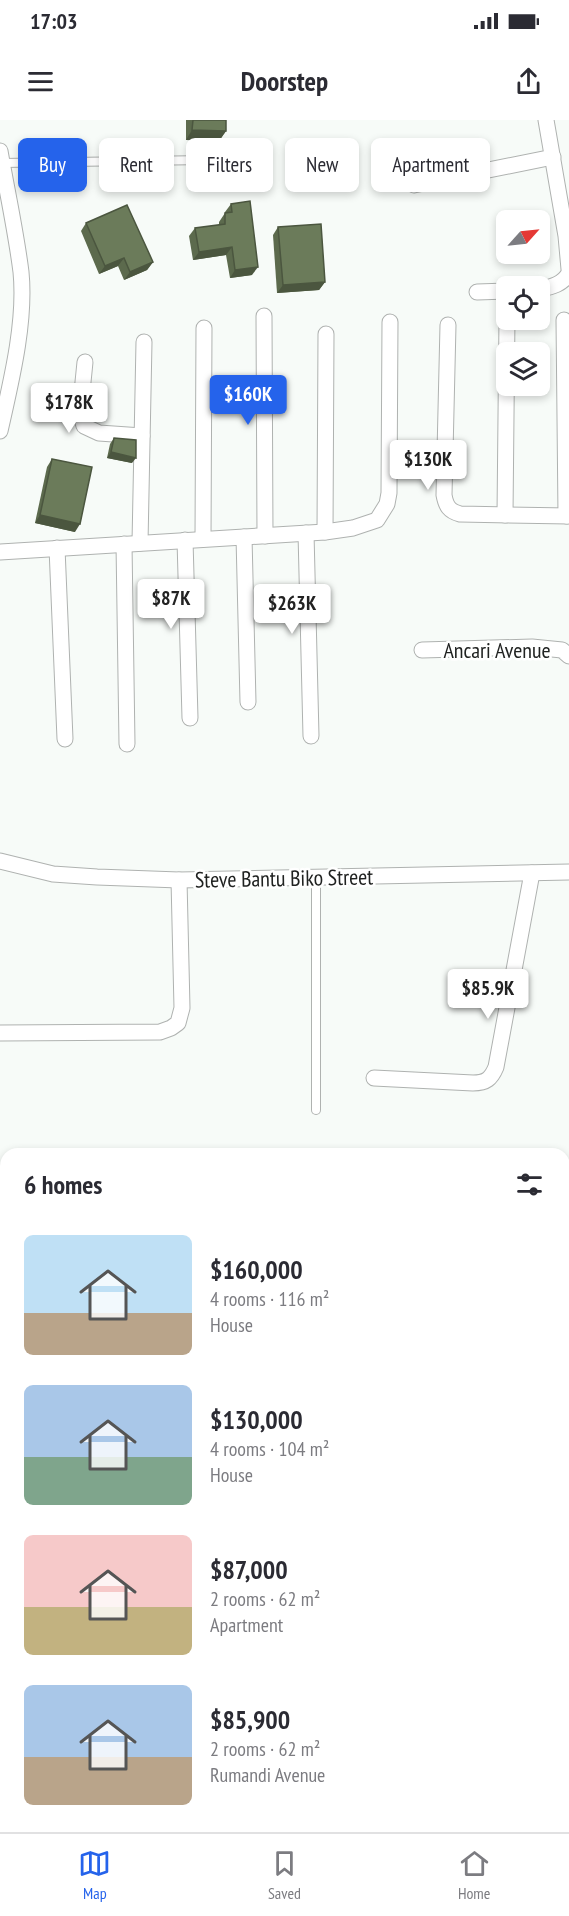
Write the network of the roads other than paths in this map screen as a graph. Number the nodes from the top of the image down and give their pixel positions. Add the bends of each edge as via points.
1 (546, 120) edge
2 (1, 157) edge
3 (553, 157) junction
4 (186, 160) edge
5 (490, 170) edge
6 (564, 189) edge
7 (568, 274) edge
8 (550, 286) edge
9 (496, 291) edge
10 (477, 292) dead end
11 (264, 316) dead end
12 (564, 320) dead end
13 (390, 322) dead end
14 (448, 325) dead end
15 (204, 328) dead end
16 (507, 330) edge
17 (326, 334) dead end
18 (144, 342) dead end
19 (85, 362) dead end
20 (0, 431) edge
21 (142, 436) junction
22 (505, 515) junction
23 (567, 516) edge
24 (325, 532) junction
25 (306, 533) junction
26 (265, 536) junction
27 (244, 537) junction
28 (203, 539) junction
29 (185, 540) junction
30 (140, 543) junction
31 (124, 544) junction
32 (57, 548) junction
33 (0, 552) edge
34 (423, 650) dead end
35 (569, 656) edge
36 (249, 702) dead end
37 (190, 718) dead end
38 (311, 736) dead end
39 (65, 739) dead end
40 (127, 744) dead end
41 (0, 861) edge
42 (569, 872) edge
43 (532, 873) junction
44 (316, 878) junction
45 (179, 880) junction
46 (0, 1033) edge
47 (374, 1078) dead end
48 (316, 1110) dead end

1 - 3 street
2 - 4 lane
2 - 20 street via 21,274 21,304 13,371
3 - 5 street
3 - 6 street
6 - 7 street
7 - 8 street
9 - 10 street
11 - 26 street
12 - 23 street
13 - 24 street via 387,504 377,520
14 - 22 street via 445,501 452,512 460,514
15 - 28 street
16 - 22 street
17 - 24 street
18 - 21 street
19 - 21 street via 80,412 84,426 99,433
21 - 30 street
22 - 23 street
24 - 25 street
25 - 26 street
25 - 38 street
26 - 27 street
27 - 28 street
27 - 36 street
28 - 29 street
29 - 30 street
29 - 37 street
30 - 31 street
31 - 32 street
31 - 40 street
32 - 33 street
32 - 39 street
34 - 35 street, Ancari Avenue via 532,647 562,650
41 - 45 street, Steve Bantu Biko Street via 52,873
42 - 43 street, Steve Bantu Biko Street
43 - 44 street, Steve Bantu Biko Street
43 - 47 street via 493,1075 481,1083
44 - 45 street, Steve Bantu Biko Street
44 - 48 lane
45 - 46 street via 182,1008 175,1026 160,1032

